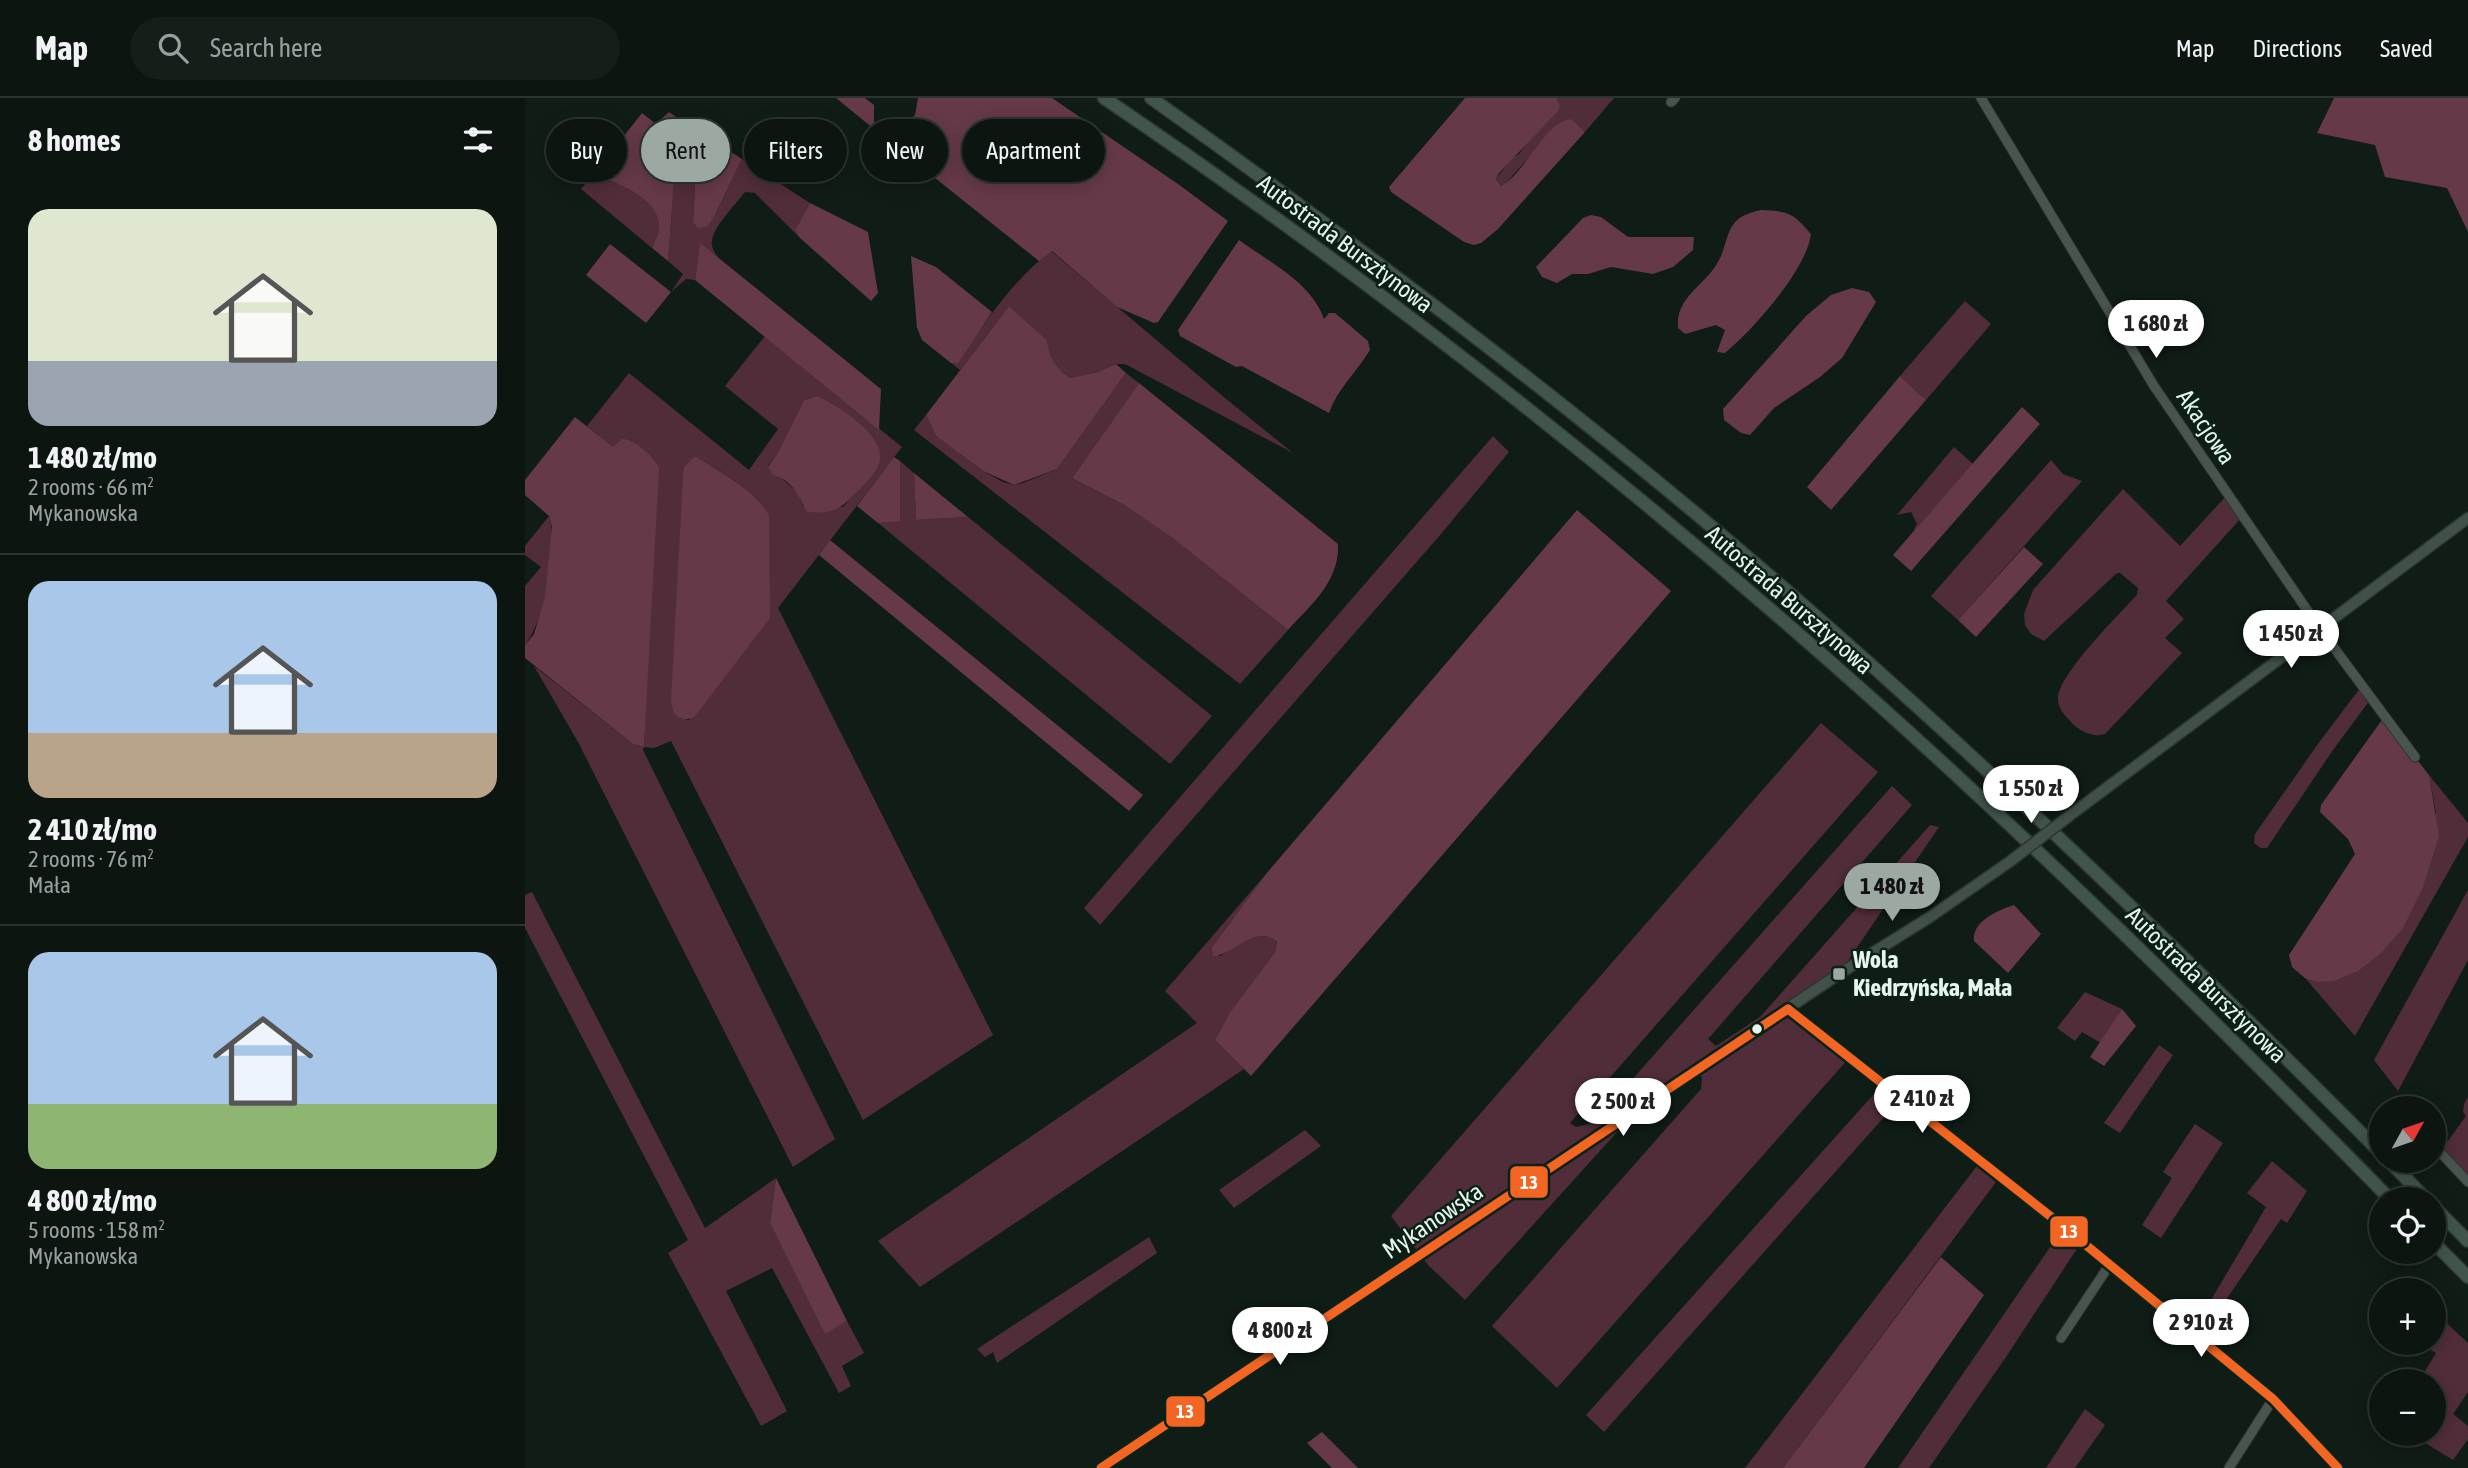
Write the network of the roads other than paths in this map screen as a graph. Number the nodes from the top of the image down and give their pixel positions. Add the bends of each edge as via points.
1 (1104, 98) edge
2 (1151, 98) edge
3 (1981, 98) edge
4 (2468, 518) edge
5 (2320, 629) junction
6 (2414, 757) dead end
7 (1789, 1009) junction
8 (2369, 1141) edge
9 (2447, 1160) edge
10 (2401, 1173) edge
11 (2468, 1182) edge
12 (2379, 1187) edge
13 (2414, 1187) edge
14 (2446, 1219) edge
15 (2468, 1241) edge
16 (2446, 1255) edge
17 (2110, 1264) junction
18 (2468, 1277) edge
19 (2061, 1338) dead end
20 (2273, 1399) junction
21 (1102, 1468) edge
22 (2229, 1468) edge
23 (2337, 1468) edge

1 - 12 highway, Autostrada Bursztynowa via 1420,326 1756,598 2061,874
2 - 8 highway, Autostrada Bursztynowa via 1418,292 1778,583 2063,841
3 - 5 street, Akacjowa via 2154,386
4 - 5 main road, Mykanowska
5 - 6 street, Akacjowa
5 - 7 main road, Mykanowska, bridge via 2012,860
7 - 17 street
7 - 21 main road, Mykanowska
9 - 11 street
10 - 13 highway
14 - 15 highway
16 - 18 highway
17 - 19 street
17 - 20 street
20 - 22 street
20 - 23 street

